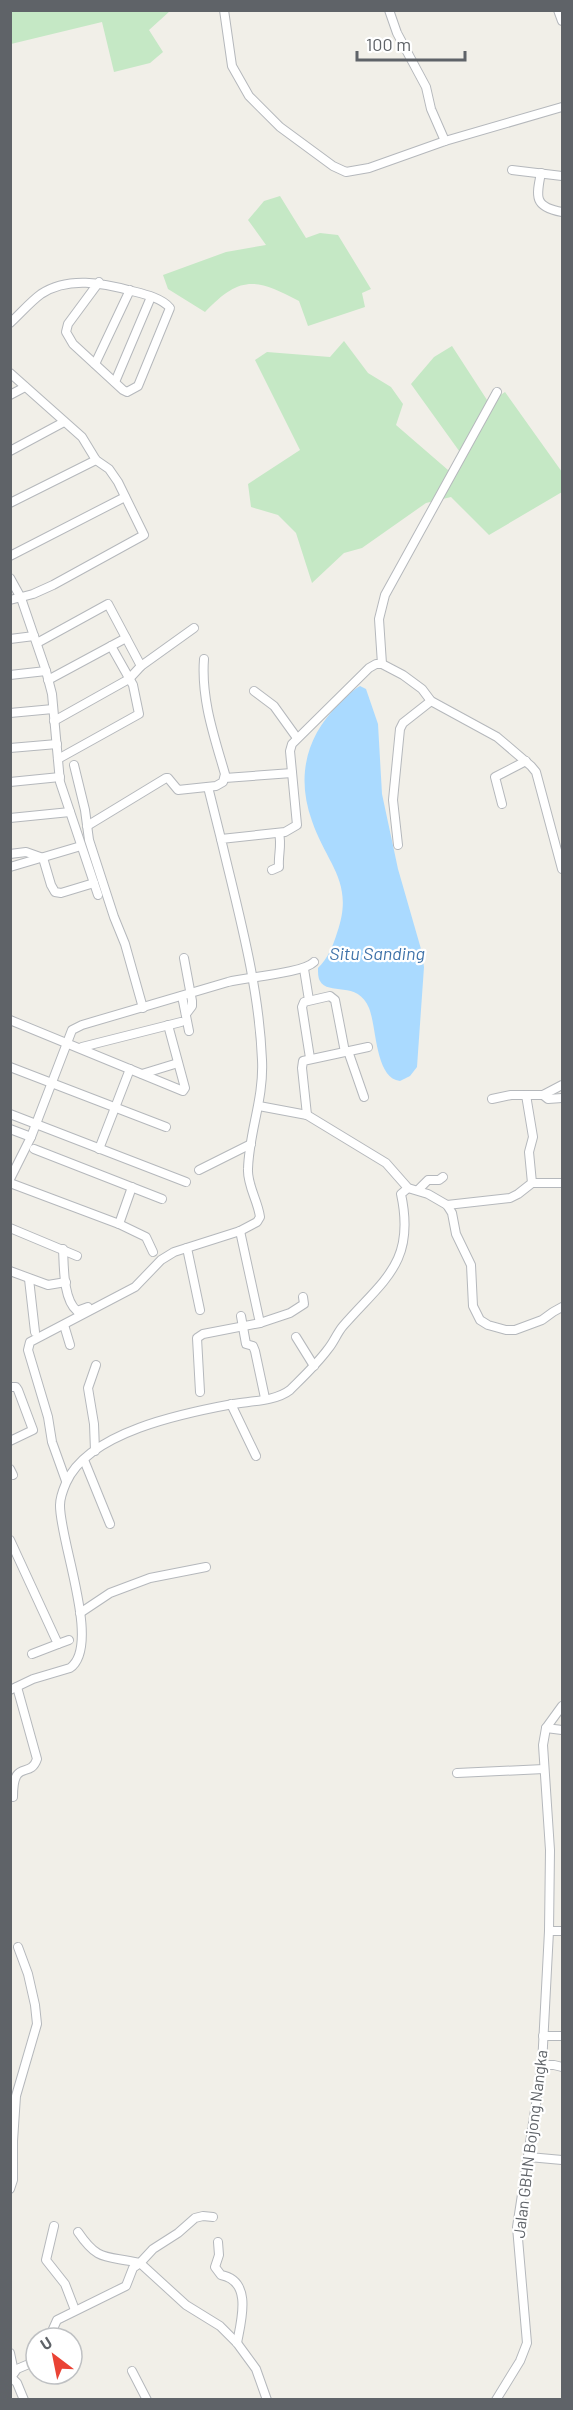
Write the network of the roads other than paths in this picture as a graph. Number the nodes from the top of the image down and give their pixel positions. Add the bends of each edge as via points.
1 (224, 10) edge
2 (389, 10) edge
3 (558, 10) edge
4 (562, 21) edge
5 (562, 107) edge
6 (446, 141) junction
7 (512, 170) dead end
8 (541, 173) junction
9 (562, 176) edge
10 (562, 212) edge
11 (99, 282) junction
12 (130, 290) junction
13 (151, 297) junction
14 (10, 323) edge
15 (95, 364) junction
16 (10, 374) edge
17 (115, 382) junction
18 (25, 387) junction
19 (497, 392) dead end
20 (10, 395) edge
21 (64, 422) junction
22 (10, 451) edge
23 (96, 460) junction
24 (125, 497) junction
25 (10, 502) edge
26 (10, 556) edge
27 (10, 578) edge
28 (21, 598) junction
29 (10, 600) edge
30 (194, 628) dead end
31 (126, 638) junction
32 (10, 639) edge
33 (35, 640) junction
34 (111, 646) junction
35 (204, 659) dead end
36 (382, 664) junction
37 (141, 666) junction
38 (46, 671) junction
39 (10, 675) edge
40 (129, 679) junction
41 (48, 680) junction
42 (254, 691) dead end
43 (431, 702) junction
44 (53, 709) junction
45 (10, 713) edge
46 (54, 721) junction
47 (297, 738) junction
48 (57, 744) junction
49 (10, 748) edge
50 (58, 759) junction
51 (526, 761) junction
52 (74, 765) dead end
53 (292, 773) junction
54 (60, 777) junction
55 (225, 778) junction
56 (10, 782) edge
57 (208, 787) junction
58 (502, 804) dead end
59 (70, 812) junction
60 (10, 819) edge
61 (87, 826) junction
62 (279, 833) junction
63 (221, 839) junction
64 (398, 845) dead end
65 (81, 846) junction
66 (10, 854) edge
67 (43, 858) junction
68 (10, 867) edge
69 (562, 869) edge
70 (272, 870) dead end
71 (94, 883) junction
72 (98, 895) dead end
73 (184, 958) dead end
74 (314, 962) dead end
75 (304, 969) junction
76 (251, 976) junction
77 (192, 994) junction
78 (182, 996) junction
79 (309, 1000) junction
80 (143, 1008) junction
81 (186, 1014) junction
82 (10, 1020) edge
83 (181, 1022) dead end
84 (168, 1025) junction
85 (189, 1031) dead end
86 (67, 1042) junction
87 (82, 1047) junction
88 (368, 1047) dead end
89 (347, 1051) junction
90 (310, 1058) junction
91 (178, 1063) junction
92 (10, 1067) edge
93 (130, 1069) junction
94 (141, 1074) junction
95 (51, 1083) junction
96 (562, 1085) edge
97 (526, 1095) junction
98 (543, 1095) junction
99 (364, 1097) dead end
100 (562, 1098) edge
101 (492, 1099) dead end
102 (260, 1106) junction
103 (115, 1107) junction
104 (10, 1114) edge
105 (307, 1115) junction
106 (35, 1123) junction
107 (166, 1127) dead end
108 (10, 1129) edge
109 (31, 1137) junction
110 (251, 1144) junction
111 (34, 1149) dead end
112 (99, 1149) junction
113 (199, 1170) dead end
114 (443, 1177) dead end
115 (10, 1181) edge
116 (186, 1182) dead end
117 (532, 1183) junction
118 (562, 1183) edge
119 (132, 1187) junction
120 (408, 1188) junction
121 (418, 1190) junction
122 (162, 1199) dead end
123 (447, 1205) junction
124 (119, 1224) junction
125 (10, 1228) edge
126 (240, 1231) junction
127 (187, 1248) junction
128 (63, 1249) junction
129 (153, 1252) dead end
130 (77, 1256) dead end
131 (10, 1271) edge
132 (29, 1279) junction
133 (66, 1282) junction
134 (48, 1285) junction
135 (32, 1292) junction
136 (112, 1294) dead end
137 (303, 1297) dead end
138 (562, 1307) edge
139 (200, 1310) dead end
140 (241, 1316) dead end
141 (260, 1323) junction
142 (64, 1325) junction
143 (243, 1327) junction
144 (35, 1332) dead end
145 (296, 1337) dead end
146 (70, 1345) dead end
147 (96, 1365) dead end
148 (314, 1366) junction
149 (10, 1387) edge
150 (200, 1392) dead end
151 (265, 1398) junction
152 (231, 1404) junction
153 (10, 1441) edge
154 (94, 1451) junction
155 (256, 1456) dead end
156 (84, 1460) junction
157 (66, 1481) junction
158 (110, 1524) dead end
159 (10, 1540) edge
160 (206, 1568) dead end
161 (80, 1613) junction
162 (69, 1641) dead end
163 (58, 1644) junction
164 (32, 1654) dead end
165 (14, 1688) edge
166 (562, 1706) edge
167 (546, 1728) junction
168 (562, 1730) edge
169 (544, 1769) junction
170 (457, 1773) dead end
171 (13, 1797) dead end
172 (549, 1931) junction
173 (562, 1931) edge
174 (18, 1947) dead end
175 (543, 2036) junction
176 (562, 2036) edge
177 (542, 2065) junction
178 (562, 2067) edge
179 (13, 2096) edge
180 (529, 2157) junction
181 (562, 2160) edge
182 (10, 2190) edge
183 (213, 2217) dead end
184 (54, 2226) dead end
185 (78, 2232) dead end
186 (218, 2242) dead end
187 (140, 2263) junction
188 (75, 2310) junction
189 (55, 2326) edge
190 (237, 2343) junction
191 (10, 2353) edge
192 (132, 2371) dead end
193 (12, 2375) edge
194 (24, 2400) edge
195 (147, 2400) edge
196 (267, 2400) edge
197 (496, 2400) edge

1 - 6 street via 232,66 249,96 280,127 333,166 346,172 358,171
2 - 6 street via 426,87
3 - 4 street
5 - 6 street
7 - 8 street
8 - 9 street
8 - 10 street via 538,200
11 - 12 street
11 - 14 street via 70,284 44,292
11 - 15 street via 66,332
12 - 13 street
12 - 15 street
13 - 17 street
13 - 17 street via 170,308 138,386 127,392
15 - 17 street
16 - 18 street
18 - 20 street
18 - 21 street
19 - 36 street via 385,594 380,619
21 - 22 street
21 - 23 street via 82,437
23 - 24 street via 113,474
23 - 25 street
24 - 26 street
24 - 28 street via 144,531 142,538
27 - 28 street
28 - 29 street
28 - 33 street
30 - 37 street
31 - 33 street via 108,604
31 - 34 street
31 - 37 street
32 - 33 street
33 - 38 street
34 - 40 street
34 - 41 street
35 - 55 street via 208,714
36 - 43 street via 422,689
36 - 47 street via 369,668
37 - 40 street
38 - 39 street
38 - 41 street
40 - 46 street
40 - 50 street via 139,714
41 - 44 street
42 - 47 street via 274,706
43 - 51 street via 497,737
43 - 64 street via 400,729 393,788
44 - 45 street
44 - 46 street
46 - 48 street
47 - 53 street via 290,751
48 - 49 street
48 - 50 street
50 - 54 street
51 - 58 street via 495,777
51 - 69 street via 536,772
52 - 61 street
53 - 55 street
53 - 62 street via 297,822 292,830
54 - 56 street
54 - 59 street
55 - 57 street
57 - 61 street via 178,790 166,778
57 - 63 street
59 - 60 street
59 - 65 street
61 - 80 street
62 - 63 street
62 - 70 street via 279,867
63 - 76 street
65 - 67 street
65 - 71 street
66 - 67 street via 26,852
67 - 68 street
67 - 71 street via 55,892
71 - 72 street
73 - 77 street
74 - 75 street
75 - 76 street
75 - 79 street
76 - 77 street
76 - 102 street via 262,1059
77 - 78 street
77 - 81 street via 192,1006
78 - 80 street
78 - 81 street
79 - 89 street via 330,996 335,1000
79 - 90 street via 302,1007
80 - 86 street via 76,1027
81 - 85 street
82 - 86 street
83 - 84 street
84 - 87 street
84 - 91 street
86 - 87 street
86 - 95 street
87 - 93 street
88 - 89 street
89 - 90 street
89 - 99 street
90 - 105 street via 302,1063
91 - 94 street
91 - 94 street via 183,1091
92 - 95 street
93 - 94 street
93 - 103 street
95 - 103 street
95 - 106 street
96 - 98 street
97 - 98 street
97 - 101 street
97 - 117 street via 533,1137 529,1156
98 - 100 street via 548,1099
102 - 105 street
102 - 110 street
103 - 107 street
103 - 112 street
104 - 106 street
105 - 120 street via 379,1158
106 - 109 street
106 - 112 street
108 - 109 street
109 - 115 street
110 - 113 street
110 - 126 street via 248,1172 260,1217
111 - 119 street
112 - 116 street
114 - 121 street via 428,1180
115 - 124 street
117 - 118 street
117 - 123 street via 510,1198
119 - 122 street
119 - 124 street
120 - 121 street
120 - 148 street via 401,1194 405,1234 397,1262
121 - 123 street
123 - 138 street via 471,1265 473,1306 480,1320 497,1329 514,1330 542,1320
124 - 129 street via 146,1237
125 - 128 street
126 - 127 street
126 - 141 street
127 - 139 street
127 - 142 street via 169,1255 135,1287
128 - 130 street
128 - 133 street
131 - 132 street
132 - 134 street
132 - 135 street
133 - 134 street
133 - 136 street via 77,1311
134 - 135 street
135 - 144 street
137 - 141 street via 304,1304 299,1309
140 - 143 street
141 - 143 street
142 - 146 street
142 - 157 street via 30,1341 28,1350
143 - 150 street via 197,1338
143 - 151 street via 246,1344 255,1350
145 - 148 street
147 - 154 street via 88,1388
148 - 151 street via 286,1393
149 - 153 street via 18,1390 33,1430
151 - 152 street
152 - 154 street via 139,1428
152 - 155 street
154 - 156 street
156 - 157 street
156 - 158 street
157 - 161 street via 60,1513
159 - 163 street
160 - 161 street via 150,1578 110,1593
161 - 165 street via 82,1651 76,1664
162 - 163 street
163 - 164 street
165 - 171 street via 37,1759 31,1768 15,1775
166 - 167 street
167 - 168 street
167 - 169 street, Jalan GBHN Bojong Nangka
169 - 170 street
169 - 172 street, Jalan GBHN Bojong Nangka via 550,1850
172 - 173 street
172 - 175 street, Jalan GBHN Bojong Nangka
174 - 179 street via 36,2006 37,2024
175 - 176 street
175 - 177 street, Jalan GBHN Bojong Nangka
177 - 178 street
177 - 180 street, Jalan GBHN Bojong Nangka
179 - 182 street
180 - 181 street
180 - 197 street, Jalan GBHN Bojong Nangka via 517,2228 527,2343
183 - 187 street via 195,2218
184 - 188 street via 46,2260 65,2284
185 - 187 street via 92,2252 101,2257
186 - 190 street via 215,2267 221,2275 234,2280 241,2294 243,2309
187 - 188 street via 132,2268 126,2286
187 - 190 street via 186,2305 220,2326
188 - 189 street via 57,2320
190 - 196 street via 256,2369
191 - 193 street
192 - 195 street
193 - 194 street

